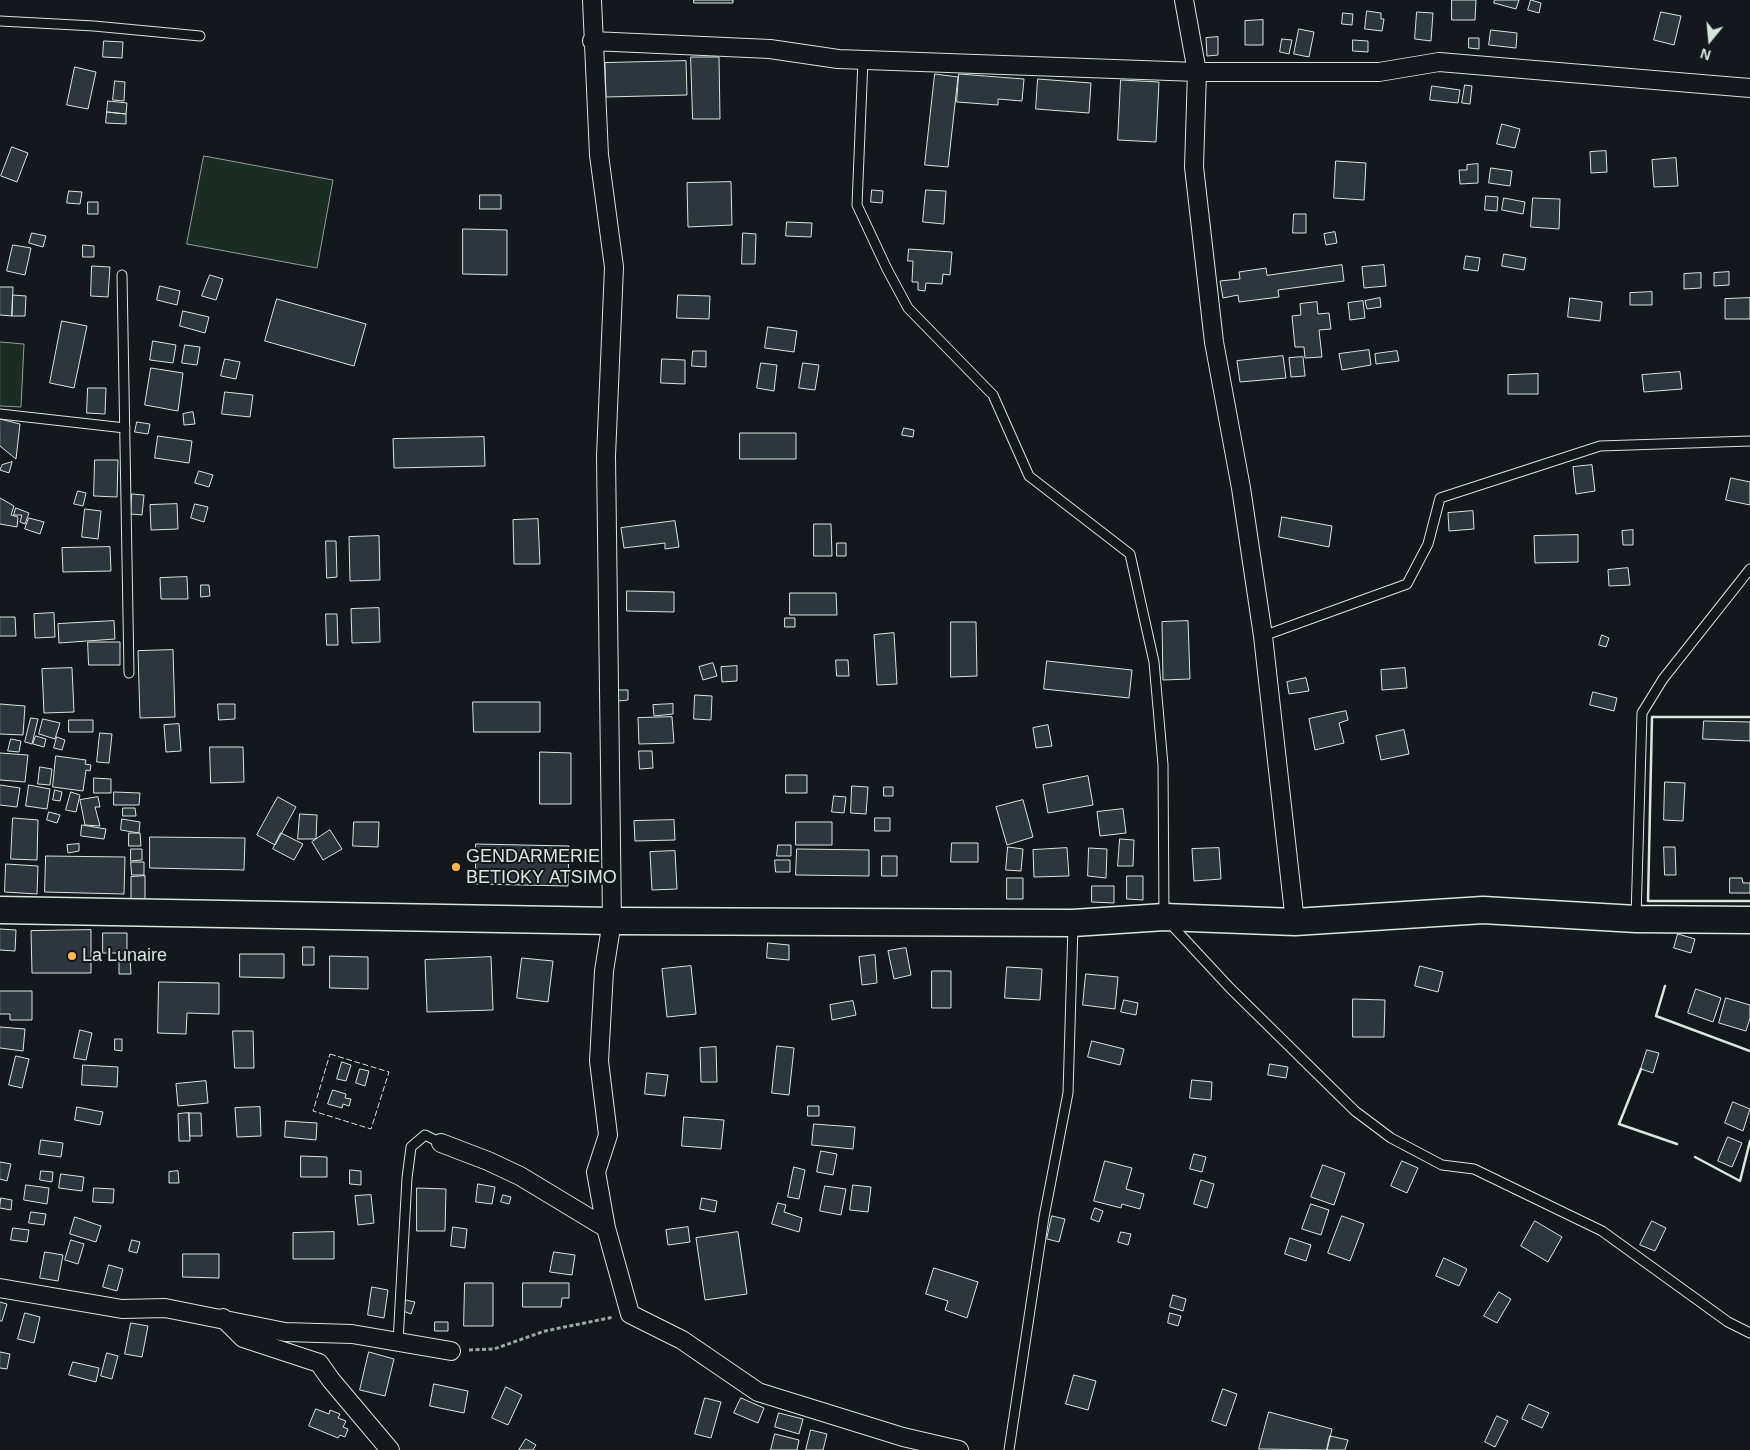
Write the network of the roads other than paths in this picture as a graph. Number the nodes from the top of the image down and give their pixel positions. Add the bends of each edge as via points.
1 (592, 0) edge
2 (1184, 0) edge
3 (0, 21) edge
4 (200, 36) dead end
5 (592, 40) junction
6 (864, 60) junction
7 (1197, 72) junction
8 (1750, 88) edge
9 (122, 275) dead end
10 (0, 414) edge
11 (125, 428) junction
12 (1750, 441) edge
13 (1750, 569) edge
14 (1263, 636) junction
15 (128, 673) dead end
16 (0, 910) edge
17 (1164, 917) junction
18 (1636, 919) junction
19 (1750, 920) edge
20 (612, 921) junction
21 (1295, 922) junction
22 (1073, 923) junction
23 (441, 1143) joint
24 (606, 1228) junction
25 (0, 1288) edge
26 (223, 1318) junction
27 (1750, 1333) edge
28 (398, 1342) junction
29 (451, 1351) road end
30 (390, 1450) edge
31 (959, 1450) edge
32 (1008, 1450) edge

1 - 5 street
2 - 7 street
3 - 4 lane
5 - 6 street via 770,49 838,60
5 - 20 street via 600,155 614,267 606,456
6 - 7 street
6 - 17 lane via 857,206 908,308 993,395 1029,476 1130,554 1154,662 1163,765
7 - 8 street via 1379,72 1439,62
7 - 14 street via 1194,167 1214,342 1241,488
9 - 11 lane
10 - 11 lane
11 - 15 lane
12 - 14 lane via 1600,446 1440,498 1428,544 1407,584
13 - 18 lane via 1663,679 1642,713
14 - 21 street
16 - 20 main road
17 - 21 main road
17 - 22 main road
17 - 27 lane via 1230,988 1355,1111 1391,1138 1442,1165 1474,1169 1602,1231 1728,1322
18 - 19 main road
18 - 21 main road via 1483,910
20 - 22 main road
20 - 24 street via 604,971 599,1061 608,1134 596,1172
22 - 32 lane via 1068,1093 1044,1216
23 - 24 street via 520,1176
23 - 28 lane via 425,1135 411,1147
24 - 31 street via 630,1314 682,1340 758,1392 903,1438
25 - 26 street via 122,1309 165,1308
26 - 28 street via 285,1332 352,1334
26 - 30 street via 243,1338 320,1363
28 - 29 street

